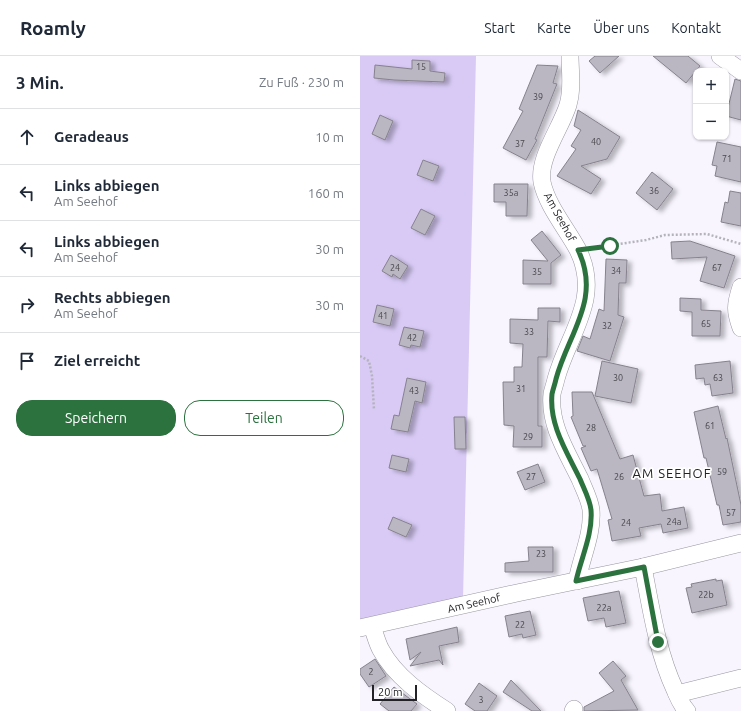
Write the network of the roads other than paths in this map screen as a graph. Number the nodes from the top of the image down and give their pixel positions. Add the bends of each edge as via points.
1 (570, 56) edge
2 (720, 56) edge
3 (741, 71) edge
4 (741, 287) edge
5 (741, 328) edge
6 (741, 543) edge
7 (644, 567) junction
8 (576, 581) junction
9 (366, 627) edge
10 (741, 678) edge
11 (677, 694) junction
12 (447, 711) edge
13 (687, 711) edge

1 - 8 street, Am Seehof via 571,93 544,163 542,183 548,199 582,258 587,278 583,312 560,362 552,393 552,415 557,433 584,489 591,510 591,527
2 - 3 street
4 - 5 street via 736,311
6 - 7 street, Am Seehof
7 - 8 street, Am Seehof
7 - 11 street via 658,642 669,678
8 - 9 street, Am Seehof
9 - 12 street, Am Seehof via 395,670 420,693
10 - 11 street
11 - 13 street

